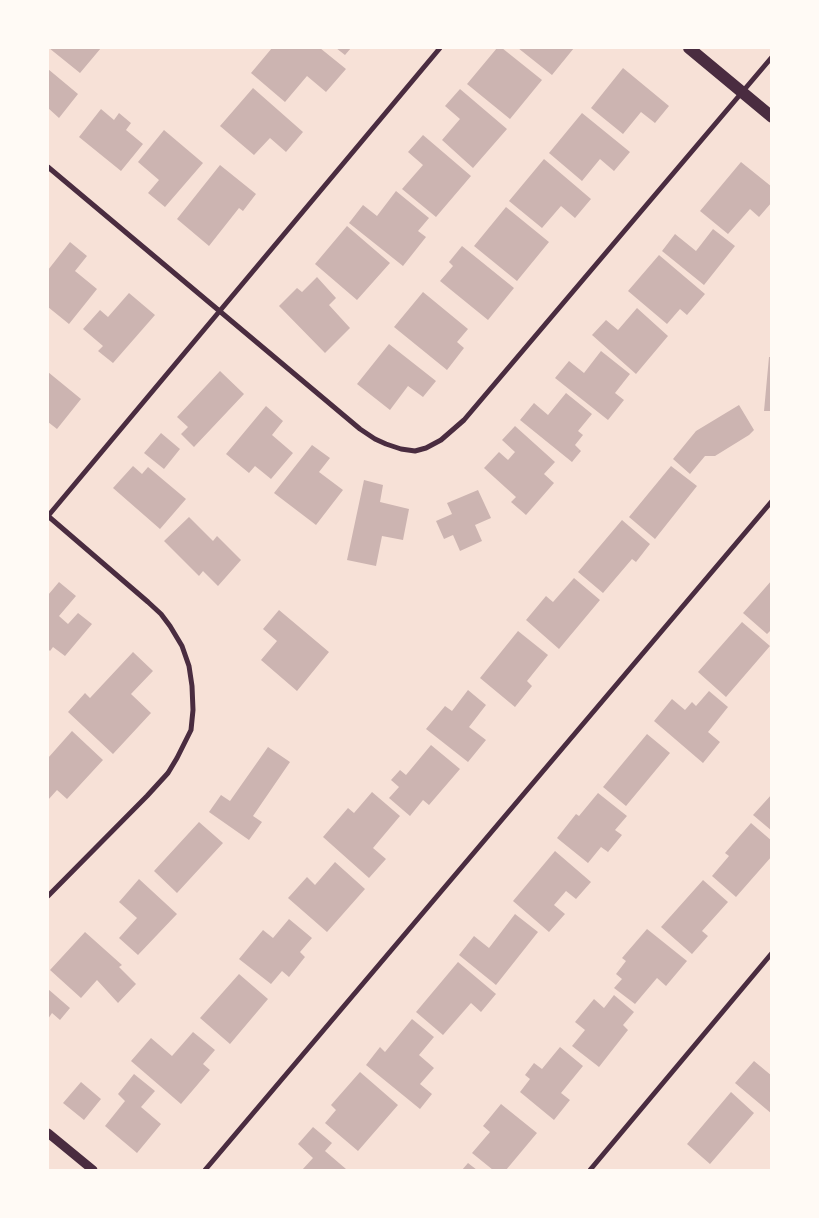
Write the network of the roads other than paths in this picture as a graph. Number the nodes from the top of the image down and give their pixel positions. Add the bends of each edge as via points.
1 (440, 48) edge
2 (688, 48) edge
3 (772, 57) edge
4 (742, 93) junction
5 (772, 117) edge
6 (48, 167) edge
7 (219, 310) junction
8 (772, 501) edge
9 (48, 516) edge
10 (48, 896) edge
11 (772, 952) edge
12 (48, 1133) edge
13 (94, 1170) edge
14 (205, 1170) edge
15 (590, 1170) edge

1 - 7 street
2 - 4 main road
3 - 4 street
4 - 5 main road
4 - 7 street via 464,420 432,446 401,449 366,434
6 - 7 street
7 - 9 street
8 - 14 street
9 - 10 street via 148,602 170,626 189,666 193,710 185,744 168,773
11 - 15 street
12 - 13 street

